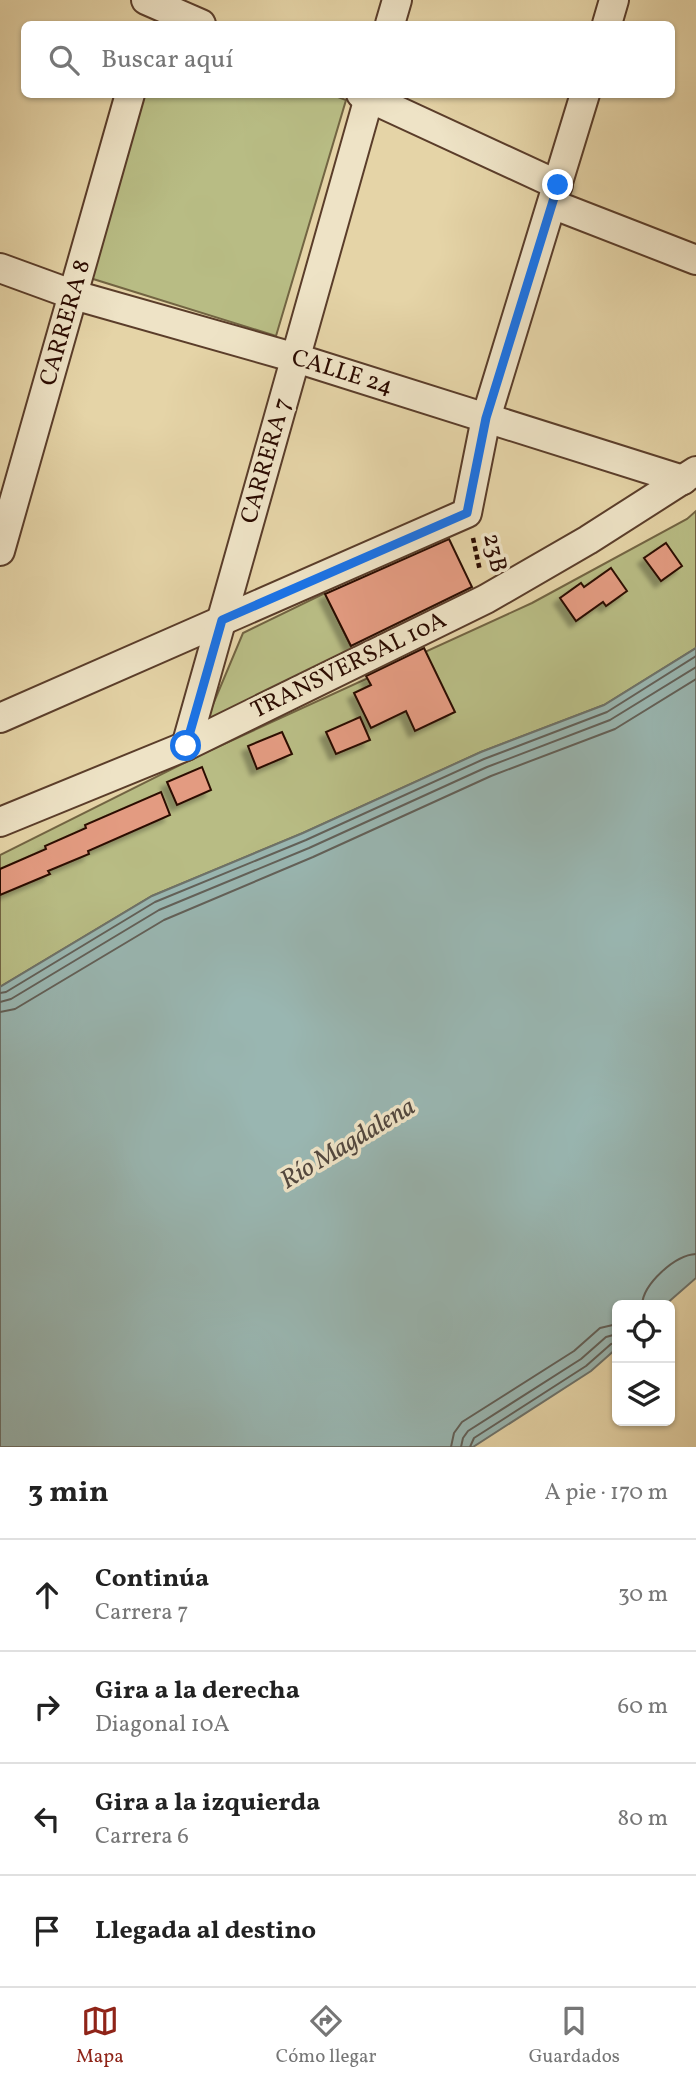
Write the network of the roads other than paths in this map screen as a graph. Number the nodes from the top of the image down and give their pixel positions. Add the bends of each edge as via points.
1 (397, 0) edge
2 (614, 0) edge
3 (152, 7) edge
4 (192, 21) edge
5 (391, 21) edge
6 (608, 21) edge
7 (129, 98) edge
8 (366, 98) edge
9 (371, 98) edge
10 (584, 98) edge
11 (555, 195) junction
12 (696, 260) edge
13 (0, 268) edge
14 (74, 295) junction
15 (296, 358) junction
16 (486, 418) junction
17 (690, 475) edge
18 (0, 551) edge
19 (222, 620) junction
20 (0, 718) edge
21 (186, 746) junction
22 (0, 822) edge

1 - 5 street
2 - 6 street
3 - 4 street
7 - 14 street, CARRERA 8
8 - 15 street, CARRERA 7
9 - 11 street
10 - 11 street
11 - 12 street
11 - 16 street
13 - 14 street, CALLE 24
14 - 15 street, CALLE 24
14 - 18 street, CARRERA 8
15 - 16 street, CALLE 24
15 - 19 street, CARRERA 7
16 - 17 street, CALLE 24
16 - 19 street via 467,513
17 - 21 street, TRANSVERSAL 10A via 486,599
19 - 20 street
19 - 21 street, CARRERA 7
21 - 22 street, TRANSVERSAL 10A

